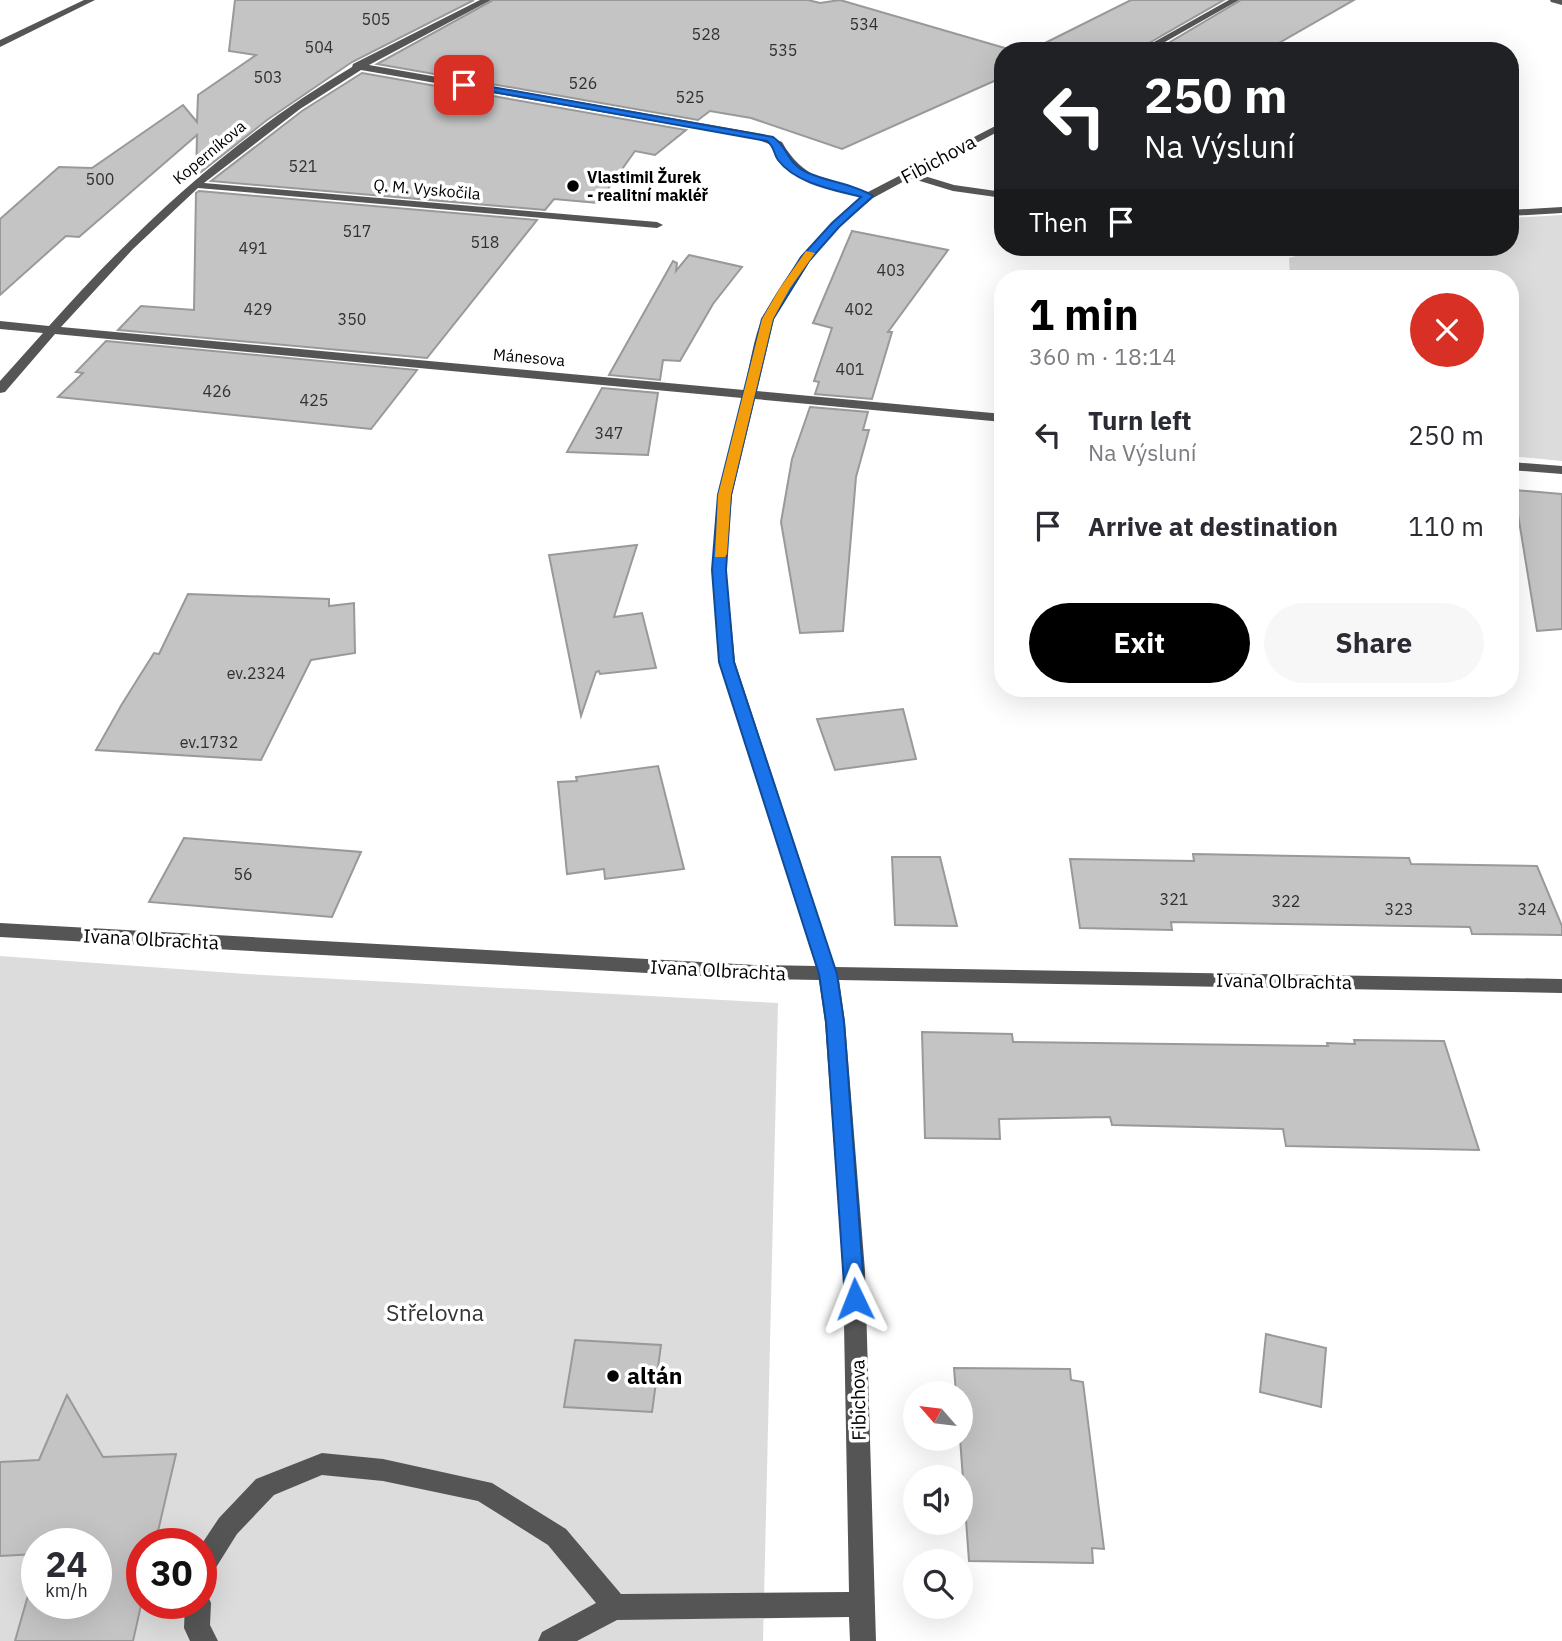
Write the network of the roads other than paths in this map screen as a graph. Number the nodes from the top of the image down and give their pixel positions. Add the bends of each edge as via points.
1 (91, 0) edge
2 (487, 0) edge
3 (1235, 0) edge
4 (1554, 0) edge
5 (1562, 2) edge
6 (1158, 42) edge
7 (0, 44) edge
8 (356, 66) junction
9 (994, 130) edge
10 (907, 174) junction
11 (195, 185) junction
12 (994, 194) edge
13 (869, 196) junction
14 (1562, 210) edge
15 (1519, 212) edge
16 (657, 225) dead end
17 (0, 325) edge
18 (53, 330) junction
19 (0, 389) edge
20 (748, 394) junction
21 (994, 417) edge
22 (1519, 467) edge
23 (1562, 470) edge
24 (0, 930) edge
25 (828, 974) junction
26 (1562, 986) edge
27 (217, 1543) edge
28 (863, 1604) junction
29 (615, 1607) junction
30 (197, 1619) edge
31 (205, 1641) edge
32 (551, 1641) edge
33 (863, 1641) edge

1 - 7 street
2 - 8 street, Koperníkova
3 - 6 street
4 - 5 street
8 - 11 street, Koperníkova via 274,120
8 - 13 street via 770,139 778,144 782,158 800,173
9 - 10 street, Fibichova
10 - 12 street
10 - 13 street, Fibichova
11 - 16 street, Q. M. Vyskočila
11 - 18 street, Koperníkova via 130,246
13 - 20 street, Fibichova via 835,225 785,288 768,319
14 - 15 street
17 - 18 street, Mánesova
18 - 19 street, Koperníkova
18 - 20 street, Mánesova
20 - 21 street, Mánesova
20 - 25 street, Fibichova via 725,495 719,570 727,662
22 - 23 street
24 - 25 street, Ivana Olbrachta
25 - 26 street, Ivana Olbrachta
25 - 28 street, Fibichova via 854,1271
27 - 29 street via 265,1487 322,1464 383,1470 483,1491 557,1537
28 - 29 street
28 - 33 street, Fibichova
29 - 32 street
30 - 31 street

